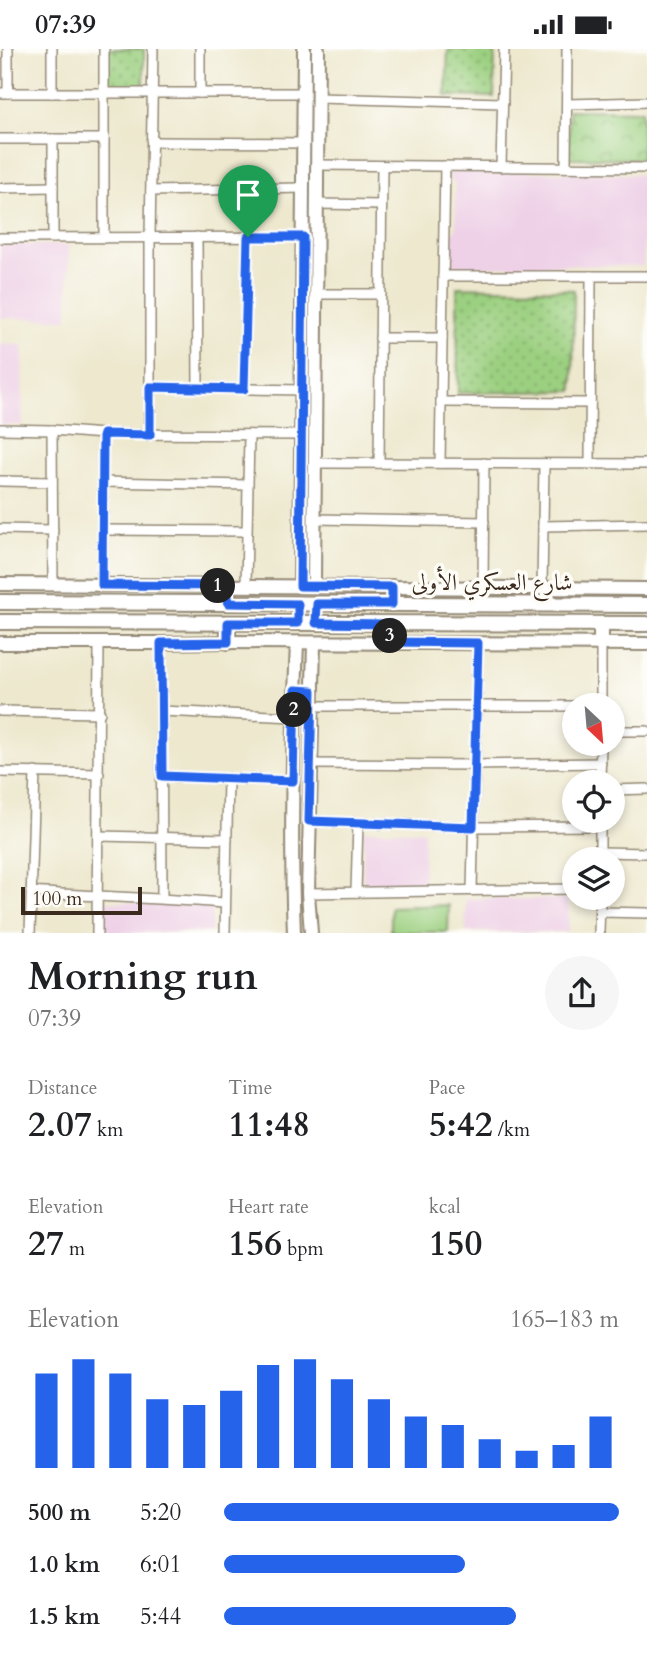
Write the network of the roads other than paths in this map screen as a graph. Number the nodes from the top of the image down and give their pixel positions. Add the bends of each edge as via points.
1 (8, 49) edge
2 (52, 49) edge
3 (104, 49) edge
4 (153, 49) edge
5 (200, 49) edge
6 (304, 49) edge
7 (317, 49) edge
8 (504, 49) edge
9 (567, 49) edge
10 (304, 69) junction
11 (317, 69) junction
12 (103, 92) junction
13 (153, 92) junction
14 (4, 93) edge
15 (52, 93) junction
16 (200, 93) junction
17 (304, 93) junction
18 (317, 98) junction
19 (647, 102) edge
20 (503, 103) junction
21 (567, 104) junction
22 (0, 139) edge
23 (53, 139) junction
24 (104, 139) junction
25 (152, 142) junction
26 (303, 143) junction
27 (317, 165) junction
28 (382, 166) junction
29 (445, 166) junction
30 (501, 167) junction
31 (566, 167) junction
32 (647, 168) edge
33 (0, 187) edge
34 (53, 187) junction
35 (303, 188) junction
36 (151, 191) junction
37 (316, 204) junction
38 (381, 205) junction
39 (150, 237) junction
40 (197, 237) junction
41 (248, 237) junction
42 (303, 237) junction
43 (0, 238) edge
44 (53, 238) junction
45 (104, 238) junction
46 (443, 276) junction
47 (591, 276) junction
48 (647, 276) edge
49 (316, 294) junction
50 (381, 295) junction
51 (380, 338) junction
52 (442, 338) junction
53 (150, 387) junction
54 (198, 388) junction
55 (244, 389) junction
56 (302, 390) junction
57 (441, 402) junction
58 (590, 403) junction
59 (0, 429) edge
60 (52, 430) junction
61 (103, 434) junction
62 (150, 435) junction
63 (249, 435) junction
64 (301, 435) junction
65 (315, 463) junction
66 (379, 463) junction
67 (440, 463) junction
68 (485, 463) junction
69 (544, 464) junction
70 (590, 464) junction
71 (647, 464) edge
72 (0, 481) edge
73 (52, 482) junction
74 (103, 482) junction
75 (247, 485) junction
76 (314, 519) junction
77 (484, 523) junction
78 (647, 524) edge
79 (543, 526) junction
80 (0, 529) edge
81 (52, 530) junction
82 (103, 530) junction
83 (246, 531) junction
84 (0, 584) edge
85 (53, 584) junction
86 (102, 585) junction
87 (228, 586) junction
88 (246, 586) junction
89 (307, 586) junction
90 (483, 586) junction
91 (392, 587) junction
92 (542, 587) junction
93 (647, 589) edge
94 (0, 602) edge
95 (228, 603) junction
96 (298, 604) junction
97 (317, 604) junction
98 (392, 604) junction
99 (647, 605) edge
100 (0, 622) edge
101 (228, 623) junction
102 (298, 623) junction
103 (316, 623) junction
104 (390, 624) junction
105 (601, 624) junction
106 (647, 624) edge
107 (228, 642) junction
108 (390, 642) junction
109 (0, 643) edge
110 (161, 643) junction
111 (297, 643) junction
112 (314, 643) junction
113 (478, 643) junction
114 (601, 643) junction
115 (99, 644) junction
116 (647, 644) edge
117 (295, 690) junction
118 (312, 691) junction
119 (601, 693) edge
120 (476, 705) junction
121 (311, 706) junction
122 (562, 706) edge
123 (0, 711) edge
124 (161, 711) junction
125 (100, 713) junction
126 (294, 717) junction
127 (625, 731) edge
128 (647, 731) edge
129 (601, 756) edge
130 (601, 763) junction
131 (311, 764) junction
132 (475, 765) junction
133 (601, 770) edge
134 (0, 772) edge
135 (35, 772) junction
136 (99, 774) junction
137 (162, 776) junction
138 (228, 778) junction
139 (293, 781) junction
140 (625, 789) edge
141 (647, 789) edge
142 (309, 821) junction
143 (358, 823) junction
144 (562, 824) edge
145 (473, 827) junction
146 (99, 836) junction
147 (162, 837) junction
148 (227, 839) junction
149 (647, 853) edge
150 (625, 854) edge
151 (562, 889) edge
152 (472, 890) junction
153 (356, 892) junction
154 (31, 893) junction
155 (308, 893) junction
156 (98, 897) junction
157 (162, 898) junction
158 (225, 903) junction
159 (600, 912) joint
160 (647, 913) edge
161 (30, 933) edge
162 (97, 933) edge
163 (225, 933) edge
164 (294, 933) edge
165 (311, 933) edge
166 (600, 933) edge

1 - 14 street
2 - 15 street
3 - 12 street
4 - 13 street
5 - 16 street
6 - 10 main road
7 - 11 main road
8 - 20 street
9 - 21 street
10 - 11 main road
10 - 17 main road
11 - 18 main road
12 - 13 street
12 - 15 street
12 - 24 street
13 - 16 street
13 - 25 street
14 - 15 street
16 - 17 street
17 - 26 main road
18 - 20 street
18 - 27 main road
19 - 21 street
20 - 30 street
21 - 31 street
22 - 23 street
23 - 24 street
23 - 34 street
24 - 45 street
25 - 26 street
25 - 36 street
26 - 35 main road
27 - 28 street
27 - 37 main road
28 - 29 street
28 - 38 street
29 - 30 street
29 - 46 street
30 - 31 street
31 - 32 street
33 - 34 street
34 - 44 street
35 - 36 street
35 - 42 main road
36 - 39 street
37 - 38 street
37 - 49 main road
38 - 50 street
39 - 40 street
39 - 45 street
39 - 53 street
40 - 41 street
40 - 54 street
41 - 42 street
41 - 55 street
42 - 56 main road
43 - 44 street
44 - 45 street
46 - 47 street
46 - 52 street
47 - 48 street
47 - 58 street
49 - 50 street
49 - 65 main road
50 - 51 street
51 - 52 street
51 - 66 street
52 - 57 street
53 - 54 street
53 - 62 street
54 - 55 street
55 - 56 street
56 - 64 main road
57 - 58 street
57 - 67 street
58 - 70 street
59 - 60 street
60 - 61 street
60 - 73 street
61 - 62 street
61 - 74 street
62 - 63 street
63 - 64 street
63 - 75 street
64 - 89 main road
65 - 66 street
65 - 76 main road
66 - 67 street
67 - 68 street
68 - 69 street
68 - 77 street
69 - 70 street
69 - 79 street
70 - 71 street
72 - 73 street
73 - 81 street
74 - 75 street
74 - 82 street
75 - 83 street
76 - 77 street
76 - 89 main road
77 - 90 street
78 - 79 street
79 - 92 street
80 - 81 street
81 - 85 street
82 - 83 street
82 - 86 street
83 - 88 street
84 - 85 main road
85 - 86 main road
86 - 87 main road
87 - 88 main road
87 - 95 main road
88 - 89 main road
89 - 91 main road
90 - 91 main road
90 - 92 main road
91 - 98 main road
92 - 93 main road
94 - 95 main road, شارع العسكري الأولى
95 - 96 main road, شارع العسكري الأولى
96 - 97 main road, شارع العسكري الأولى
96 - 102 main road
97 - 98 main road, شارع العسكري الأولى
97 - 103 main road
98 - 99 main road, شارع العسكري الأولى
100 - 101 main road, شارع العسكري الأولى
101 - 102 main road, شارع العسكري الأولى
101 - 107 main road
102 - 103 main road, شارع العسكري الأولى
103 - 104 main road, شارع العسكري الأولى
104 - 105 main road, شارع العسكري الأولى
104 - 108 main road
105 - 106 main road, شارع العسكري الأولى
105 - 114 main road
107 - 110 main road
107 - 111 main road
108 - 112 main road
108 - 113 main road
109 - 115 main road
110 - 115 main road
110 - 124 street
111 - 112 main road
111 - 117 main road
112 - 118 main road
113 - 114 main road
113 - 120 street
114 - 116 main road
114 - 119 street
115 - 125 street
117 - 118 main road
117 - 126 main road
118 - 121 main road
120 - 121 street
120 - 122 street
120 - 132 street
121 - 131 main road
123 - 125 street
124 - 126 street
124 - 137 street
125 - 136 street
126 - 139 main road
127 - 128 street
129 - 130 street
130 - 132 street
130 - 133 street
131 - 132 street
131 - 142 main road
132 - 145 street
134 - 135 street
135 - 136 street
135 - 154 street
136 - 146 street
137 - 138 street
137 - 147 street
138 - 139 street
138 - 148 street
139 - 164 main road
140 - 141 street
142 - 143 street
142 - 155 main road
143 - 145 street
143 - 153 street
144 - 145 street
145 - 152 street
146 - 147 street
146 - 156 street
147 - 148 street
147 - 157 street
148 - 158 street
149 - 150 street
151 - 152 street
152 - 153 street
153 - 155 street
154 - 156 street
154 - 161 street
155 - 165 main road
156 - 157 street
156 - 162 street
157 - 158 street
158 - 163 street
159 - 160 street
159 - 166 street

